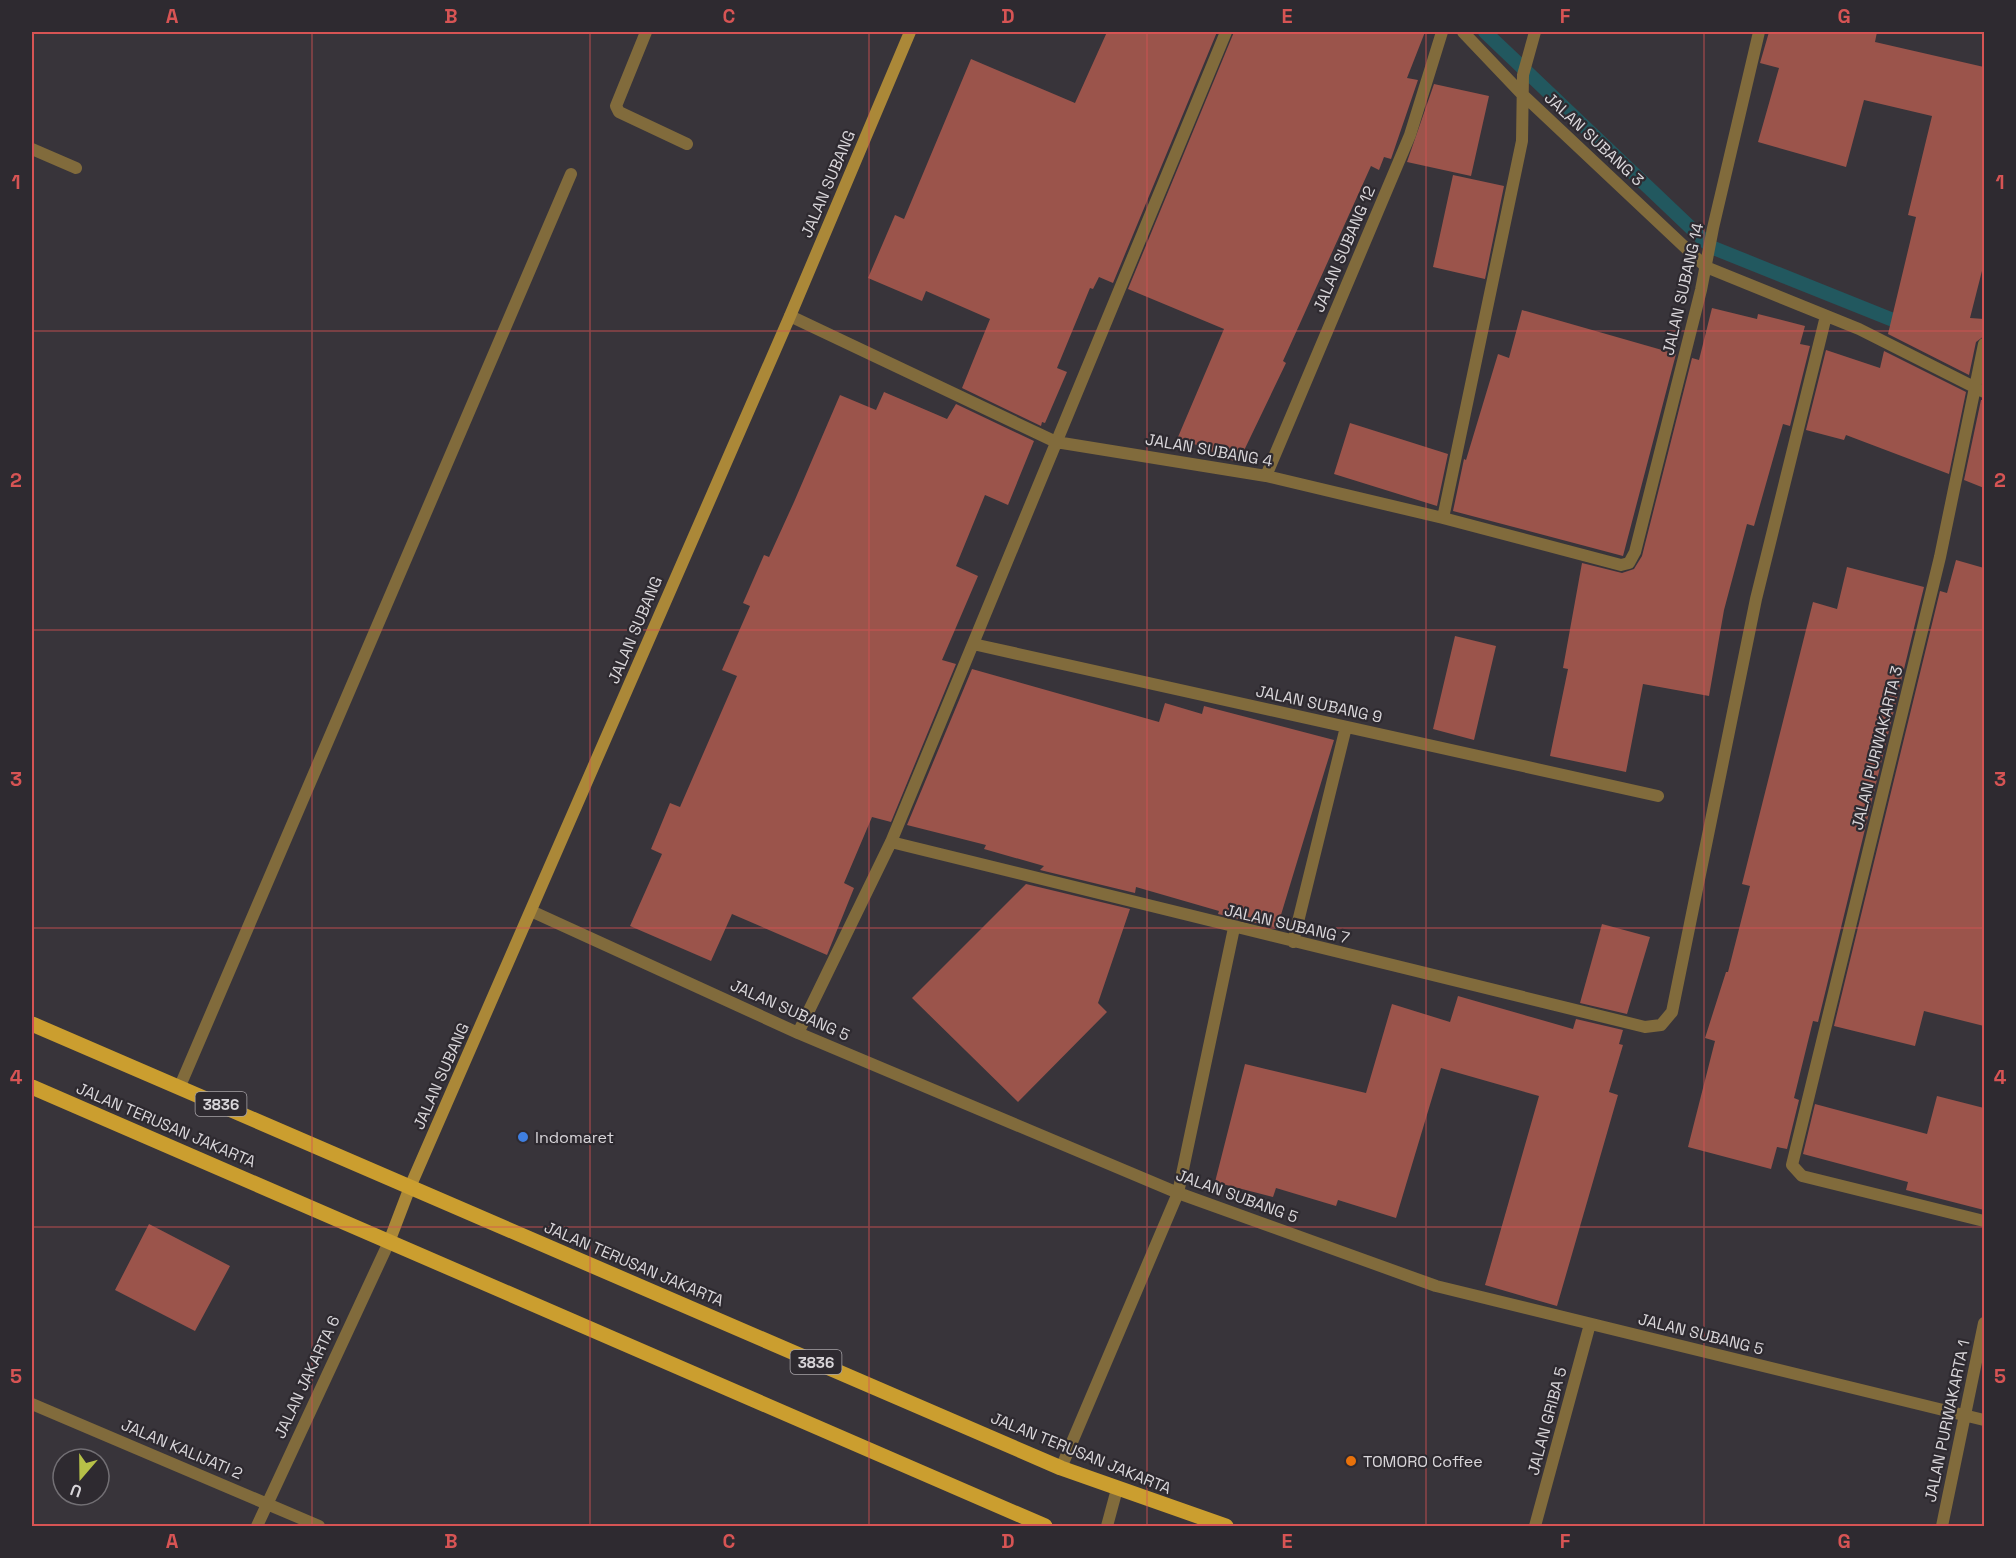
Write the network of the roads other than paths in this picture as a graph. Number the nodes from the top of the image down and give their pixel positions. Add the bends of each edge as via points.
1 (646, 32) edge
2 (910, 32) edge
3 (1226, 32) edge
4 (1442, 32) edge
5 (1463, 32) edge
6 (1535, 32) edge
7 (1759, 32) edge
8 (1522, 94) junction
9 (687, 144) dead end
10 (32, 149) edge
11 (76, 168) dead end
12 (572, 174) dead end
13 (1706, 267) junction
14 (790, 316) junction
15 (1826, 316) junction
16 (1984, 345) edge
17 (1979, 389) edge
18 (1056, 442) junction
19 (1266, 476) junction
20 (1443, 518) junction
21 (1635, 552) joint
22 (973, 644) junction
23 (1346, 727) junction
24 (1658, 796) dead end
25 (891, 842) junction
26 (531, 911) junction
27 (1234, 928) junction
28 (1293, 942) junction
29 (32, 1024) edge
30 (798, 1033) junction
31 (180, 1086) junction
32 (32, 1087) edge
33 (410, 1186) junction
34 (1178, 1193) junction
35 (1984, 1221) edge
36 (389, 1242) junction
37 (1984, 1323) edge
38 (1590, 1324) junction
39 (32, 1404) edge
40 (1965, 1415) junction
41 (1984, 1420) edge
42 (1061, 1468) junction
43 (1117, 1490) junction
44 (267, 1503) junction
45 (257, 1527) edge
46 (319, 1527) edge
47 (1045, 1527) edge
48 (1107, 1527) edge
49 (1226, 1527) edge
50 (1534, 1527) edge
51 (1942, 1527) edge

1 - 9 street via 616,106 620,112
2 - 14 street, JALAN SUBANG
3 - 18 street
4 - 19 street, JALAN SUBANG 12 via 1410,135
5 - 8 street, JALAN SUBANG 3
6 - 8 street
7 - 13 street, JALAN SUBANG 14
8 - 13 street, JALAN SUBANG 3
8 - 20 street via 1522,141
10 - 11 street
12 - 31 street
13 - 15 street
13 - 21 street, JALAN SUBANG 14
14 - 18 street, JALAN SUBANG 4
14 - 26 street, JALAN SUBANG
15 - 17 street
15 - 28 street, JALAN SUBANG 7 via 1756,599 1672,1012 1661,1025 1644,1027
16 - 17 street, JALAN PURWAKARTA 3
17 - 35 street, JALAN PURWAKARTA 3 via 1794,1170 1802,1176
18 - 19 street, JALAN SUBANG 4
18 - 22 street
19 - 20 street, JALAN SUBANG 4
20 - 21 street, JALAN SUBANG 4 via 1621,565 1629,563
22 - 23 street, JALAN SUBANG 9
22 - 25 street
23 - 24 street, JALAN SUBANG 9
23 - 28 street
25 - 27 street, JALAN SUBANG 7
25 - 30 street
26 - 30 street, JALAN SUBANG 5
26 - 33 street, JALAN SUBANG
27 - 28 street, JALAN SUBANG 7
27 - 34 street
29 - 31 main road, JALAN TERUSAN JAKARTA / 3836
30 - 34 street, JALAN SUBANG 5
31 - 33 main road, JALAN TERUSAN JAKARTA / 3836
32 - 36 main road, JALAN TERUSAN JAKARTA
33 - 36 street, JALAN SUBANG
33 - 42 main road, JALAN TERUSAN JAKARTA / 3836
34 - 38 street, JALAN SUBANG 5 via 1436,1286
34 - 42 street
36 - 44 street, JALAN JAKARTA 6
36 - 47 main road, JALAN TERUSAN JAKARTA
37 - 40 street, JALAN PURWAKARTA 1
38 - 40 street, JALAN SUBANG 5
38 - 50 street, JALAN GRIBA 5
39 - 44 street, JALAN KALIJATI 2
40 - 41 street, JALAN SUBANG 5
40 - 51 street, JALAN PURWAKARTA 1
42 - 43 main road, JALAN TERUSAN JAKARTA / 3836
43 - 48 street
43 - 49 main road, JALAN TERUSAN JAKARTA / 3836
44 - 45 street, JALAN JAKARTA 6
44 - 46 street, JALAN KALIJATI 2

